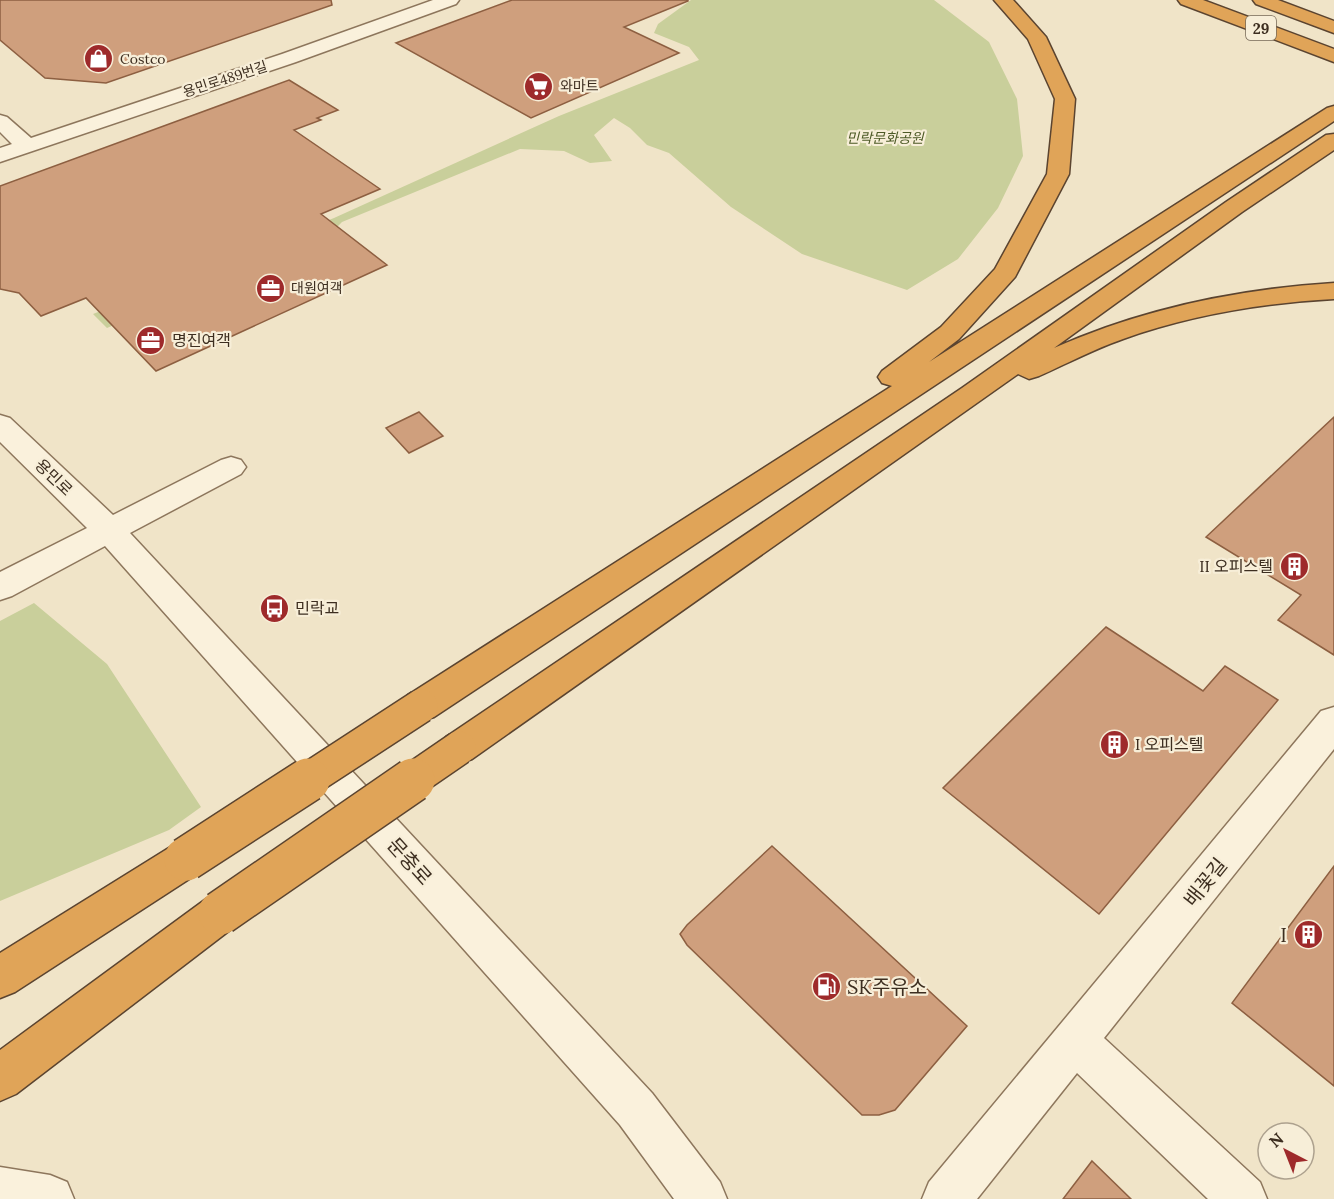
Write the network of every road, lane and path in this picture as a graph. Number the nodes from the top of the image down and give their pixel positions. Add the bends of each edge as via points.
1 (450, 0) edge
2 (472, 0) edge
3 (1003, 0) edge
4 (1187, 0) edge
5 (1262, 0) edge
6 (398, 19) junction
7 (1334, 27) edge
8 (366, 31) junction
9 (380, 46) dead end
10 (303, 53) junction
11 (1334, 56) edge
12 (334, 63) dead end
13 (1334, 112) edge
14 (0, 121) edge
15 (1334, 140) edge
16 (26, 145) junction
17 (0, 155) edge
18 (1334, 291) edge
19 (972, 394) junction
20 (0, 425) edge
21 (231, 467) dead end
22 (109, 530) junction
23 (684, 536) junction
24 (0, 587) edge
25 (1334, 722) edge
26 (0, 977) edge
27 (1075, 1041) junction
28 (0, 1078) edge
29 (0, 1191) edge
30 (50, 1199) edge
31 (703, 1199) edge
32 (946, 1199) edge
33 (1243, 1199) edge

1 - 6 street, 용민로489번길
2 - 6 street
3 - 23 highway via 1037,37 1065,99 1058,174 1006,272 950,333
4 - 11 highway, 29
5 - 7 highway, 29
6 - 8 street, 용민로489번길
8 - 9 street via 367,39
8 - 10 street, 용민로489번길
10 - 12 street
10 - 16 street, 용민로489번길
13 - 23 highway
14 - 16 street
15 - 19 highway
16 - 17 street, 용민로489번길
18 - 19 highway via 1209,307 1124,329
19 - 28 highway, bridge via 220,913
20 - 22 street, 용민로
21 - 22 street
22 - 24 street
22 - 31 street, 문충로 via 636,1108
23 - 26 highway, bridge
25 - 27 street, 배꽃길
27 - 32 street, 배꽃길
27 - 33 street
29 - 30 street

